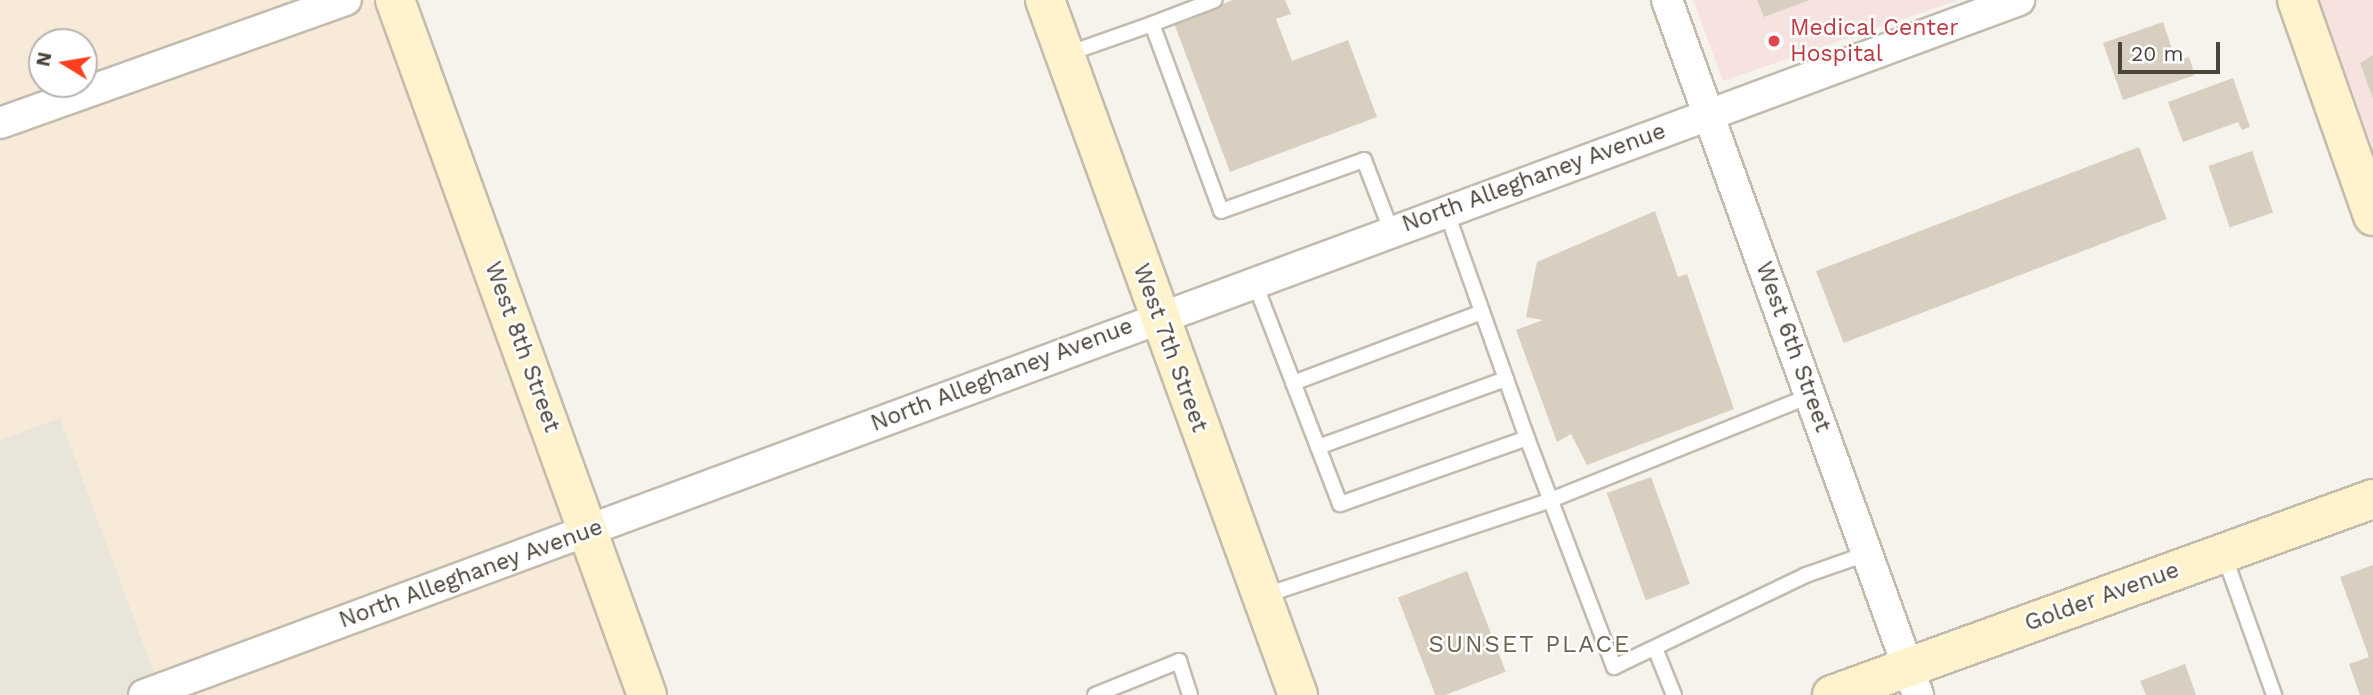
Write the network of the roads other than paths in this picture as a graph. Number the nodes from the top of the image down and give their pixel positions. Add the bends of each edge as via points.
1 (346, 0) edge
2 (395, 0) edge
3 (1045, 0) edge
4 (1215, 0) edge
5 (1667, 0) edge
6 (2019, 0) edge
7 (2297, 0) edge
8 (1152, 24) junction
9 (1066, 54) junction
10 (1709, 114) junction
11 (0, 123) edge
12 (1446, 211) junction
13 (2373, 216) edge
14 (1391, 230) junction
15 (1254, 281) junction
16 (1482, 312) junction
17 (1158, 316) junction
18 (1506, 379) junction
19 (1293, 383) junction
20 (1810, 396) junction
21 (1527, 438) junction
22 (1318, 447) junction
23 (2373, 499) edge
24 (1551, 500) junction
25 (588, 531) junction
26 (2223, 553) junction
27 (1866, 554) junction
28 (1262, 597) junction
29 (1655, 648) junction
30 (1913, 681) edge
31 (144, 695) edge
32 (648, 695) edge
33 (1095, 695) edge
34 (1190, 695) edge
35 (1298, 695) edge
36 (1674, 695) edge
37 (1832, 695) edge
38 (2274, 695) edge

1 - 11 street
2 - 25 main road, West 8th Street
3 - 9 main road, West 7th Street
4 - 8 lane
5 - 10 street, West 6th Street
6 - 10 street, North Alleghaney Avenue
7 - 13 main road
8 - 9 lane
8 - 14 lane via 1221,211 1364,160
9 - 17 main road, West 7th Street
10 - 12 street, North Alleghaney Avenue
10 - 20 street, West 6th Street
12 - 14 street, North Alleghaney Avenue
12 - 16 lane
14 - 15 street, North Alleghaney Avenue
15 - 17 street, North Alleghaney Avenue
15 - 19 lane
16 - 18 lane
16 - 19 lane
17 - 25 street, North Alleghaney Avenue
17 - 28 main road, West 7th Street
18 - 21 lane
18 - 22 lane
19 - 22 lane
20 - 24 lane
20 - 27 street, West 6th Street
21 - 22 lane via 1340,504
21 - 24 lane
23 - 26 main road, Golder Avenue
24 - 28 lane
24 - 29 lane via 1614,667
25 - 31 street, North Alleghaney Avenue
25 - 32 main road, West 8th Street
26 - 30 main road, Golder Avenue
26 - 38 lane
27 - 29 lane via 1806,575
27 - 30 street, West 6th Street
28 - 35 main road, West 7th Street
29 - 36 lane
30 - 37 main road, Golder Avenue
33 - 34 lane via 1179,661

